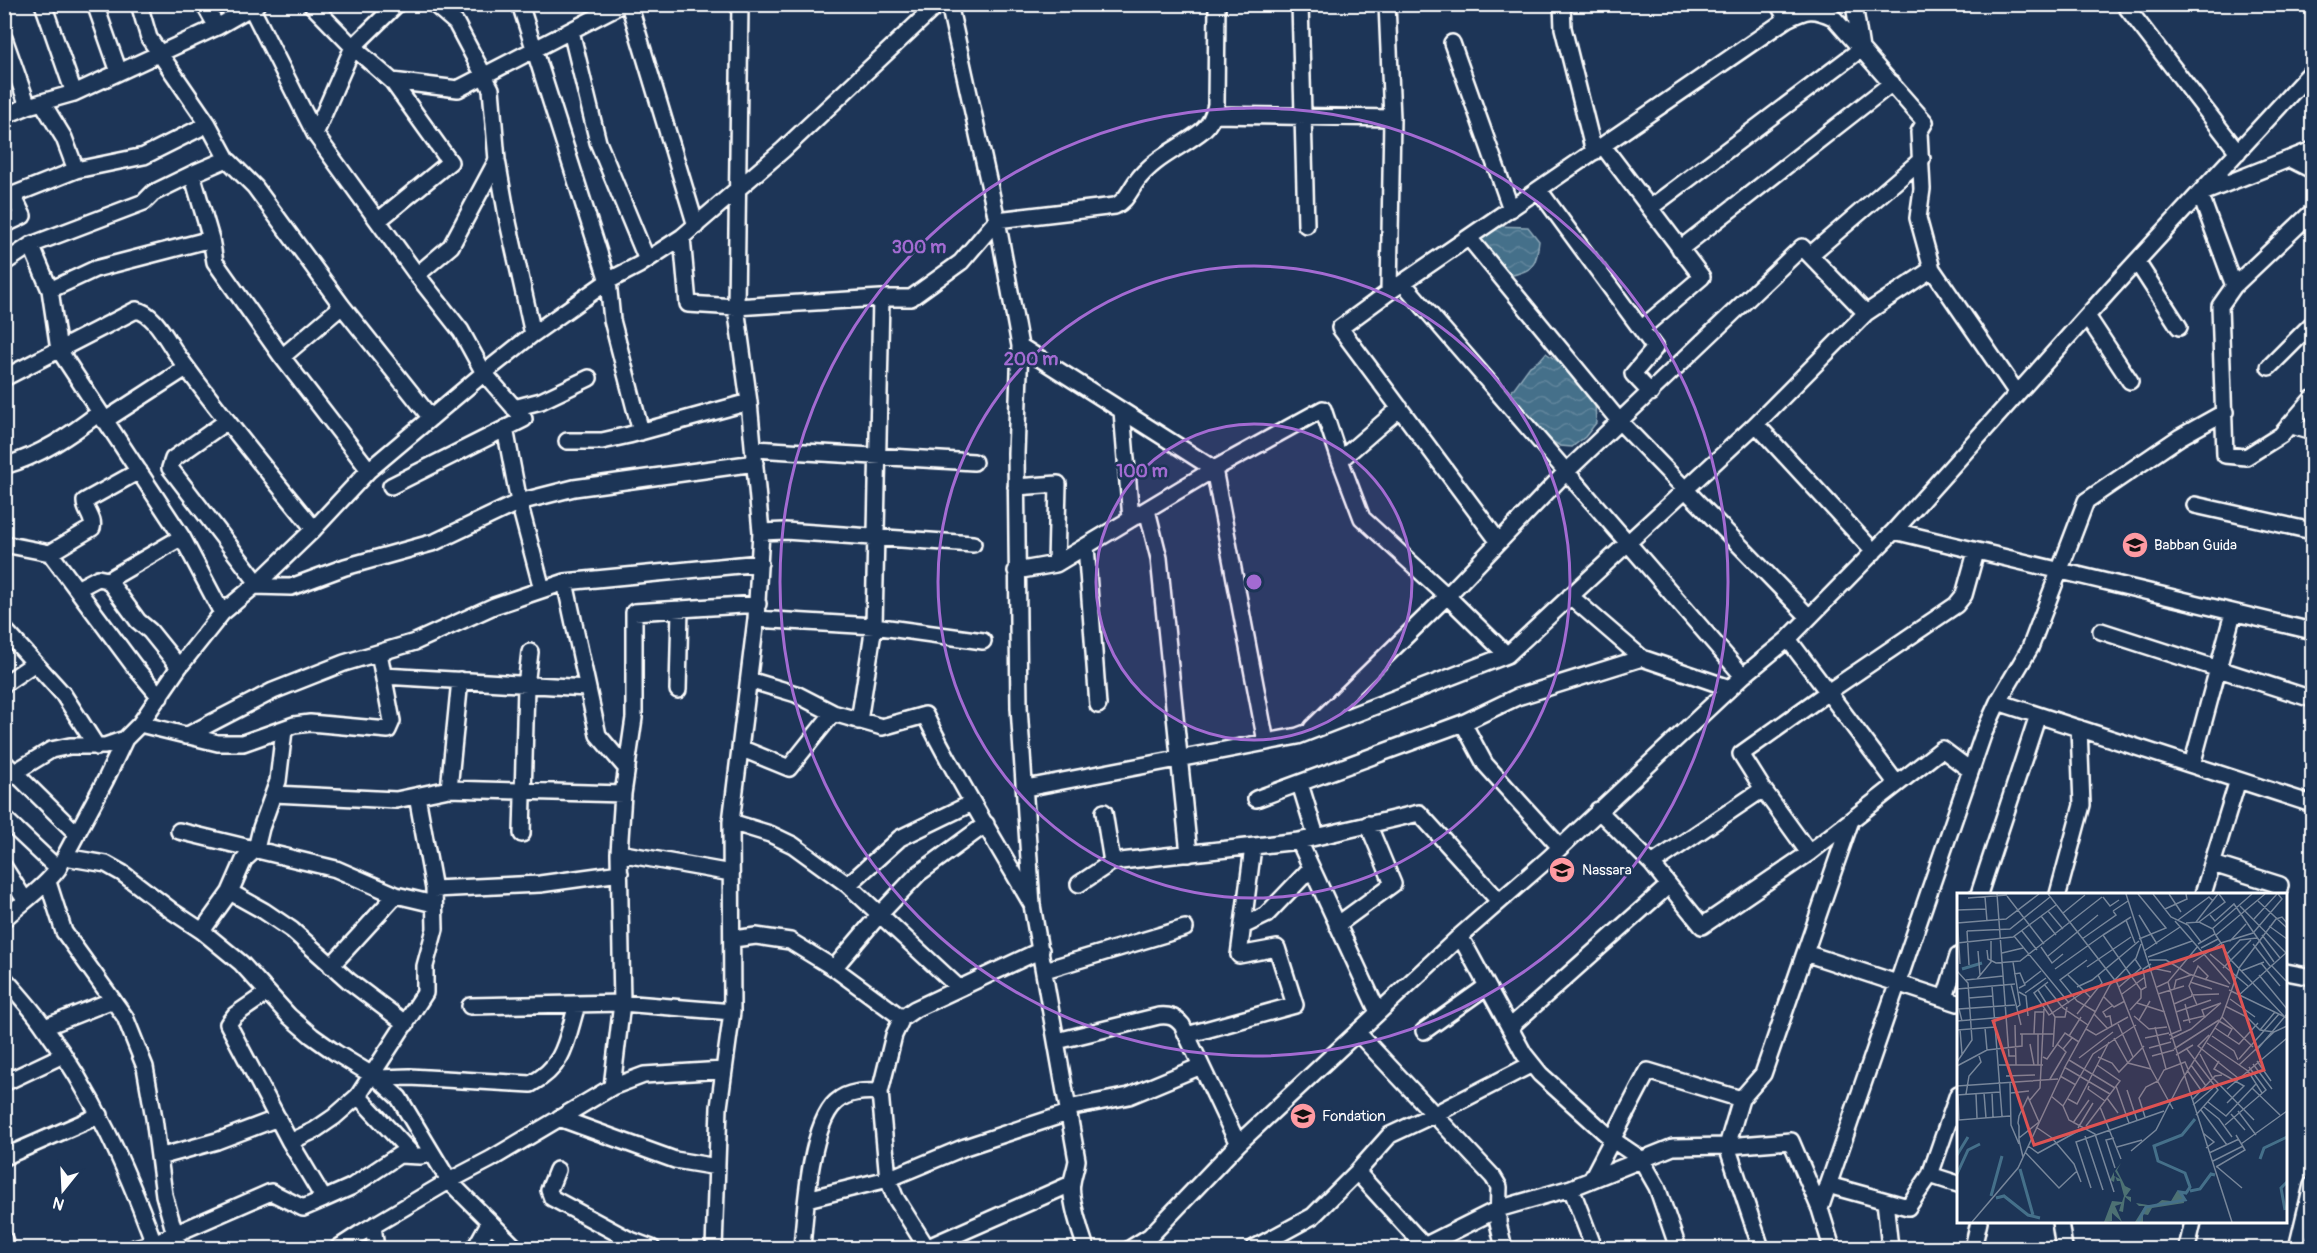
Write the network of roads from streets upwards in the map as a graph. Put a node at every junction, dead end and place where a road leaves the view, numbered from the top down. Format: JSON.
{"nodes":[{"id":1,"x":43,"y":4,"type":"edge"},
{"id":2,"x":94,"y":4,"type":"edge"},
{"id":3,"x":140,"y":4,"type":"edge"},
{"id":4,"x":204,"y":4,"type":"edge"},
{"id":5,"x":311,"y":4,"type":"edge"},
{"id":6,"x":397,"y":4,"type":"edge"},
{"id":7,"x":434,"y":4,"type":"edge"},
{"id":8,"x":520,"y":4,"type":"edge"},
{"id":9,"x":622,"y":4,"type":"edge"},
{"id":10,"x":629,"y":4,"type":"edge"},
{"id":11,"x":740,"y":4,"type":"edge"},
{"id":12,"x":938,"y":4,"type":"edge"},
{"id":13,"x":949,"y":4,"type":"edge"},
{"id":14,"x":1217,"y":4,"type":"edge"},
{"id":15,"x":1300,"y":4,"type":"edge"},
{"id":16,"x":1387,"y":4,"type":"edge"},
{"id":17,"x":1562,"y":4,"type":"edge"},
{"id":18,"x":1778,"y":4,"type":"edge"},
{"id":19,"x":1854,"y":4,"type":"edge"},
{"id":20,"x":2124,"y":4,"type":"edge"},
{"id":21,"x":254,"y":6,"type":"edge"},
{"id":22,"x":1787,"y":19,"type":"junction"},
{"id":23,"x":218,"y":27,"type":"junction"},
{"id":24,"x":571,"y":31,"type":"junction"},
{"id":25,"x":4,"y":38,"type":"edge"},
{"id":26,"x":1452,"y":43,"type":"dead end"},
{"id":27,"x":353,"y":47,"type":"junction"},
{"id":28,"x":1861,"y":49,"type":"junction"},
{"id":29,"x":535,"y":50,"type":"junction"},
{"id":30,"x":160,"y":53,"type":"junction"},
{"id":31,"x":2313,"y":71,"type":"edge"},
{"id":32,"x":119,"y":72,"type":"junction"},
{"id":33,"x":485,"y":76,"type":"junction"},
{"id":34,"x":392,"y":81,"type":"junction"},
{"id":35,"x":1892,"y":83,"type":"junction"},
{"id":36,"x":74,"y":93,"type":"junction"},
{"id":37,"x":35,"y":104,"type":"junction"},
{"id":38,"x":1214,"y":115,"type":"junction"},
{"id":39,"x":4,"y":116,"type":"edge"},
{"id":40,"x":1303,"y":117,"type":"junction"},
{"id":41,"x":1392,"y":118,"type":"junction"},
{"id":42,"x":208,"y":124,"type":"junction"},
{"id":43,"x":315,"y":134,"type":"junction"},
{"id":44,"x":1599,"y":149,"type":"junction"},
{"id":45,"x":2313,"y":150,"type":"edge"},
{"id":46,"x":2238,"y":153,"type":"junction"},
{"id":47,"x":227,"y":159,"type":"junction"},
{"id":48,"x":1922,"y":159,"type":"junction"},
{"id":49,"x":2290,"y":159,"type":"junction"},
{"id":50,"x":497,"y":160,"type":"junction"},
{"id":51,"x":76,"y":170,"type":"junction"},
{"id":52,"x":2313,"y":170,"type":"edge"},
{"id":53,"x":192,"y":174,"type":"junction"},
{"id":54,"x":738,"y":189,"type":"junction"},
{"id":55,"x":1539,"y":190,"type":"junction"},
{"id":56,"x":2200,"y":194,"type":"junction"},
{"id":57,"x":9,"y":195,"type":"edge"},
{"id":58,"x":1650,"y":208,"type":"junction"},
{"id":59,"x":1511,"y":209,"type":"junction"},
{"id":60,"x":2313,"y":212,"type":"edge"},
{"id":61,"x":379,"y":220,"type":"junction"},
{"id":62,"x":997,"y":220,"type":"junction"},
{"id":63,"x":4,"y":225,"type":"edge"},
{"id":64,"x":1306,"y":225,"type":"dead end"},
{"id":65,"x":696,"y":226,"type":"junction"},
{"id":66,"x":682,"y":237,"type":"junction"},
{"id":67,"x":1469,"y":238,"type":"junction"},
{"id":68,"x":211,"y":239,"type":"junction"},
{"id":69,"x":32,"y":245,"type":"junction"},
{"id":70,"x":1680,"y":249,"type":"junction"},
{"id":71,"x":1810,"y":255,"type":"junction"},
{"id":72,"x":647,"y":260,"type":"junction"},
{"id":73,"x":2137,"y":262,"type":"junction"},
{"id":74,"x":4,"y":264,"type":"edge"},
{"id":75,"x":1932,"y":269,"type":"junction"},
{"id":76,"x":417,"y":275,"type":"junction"},
{"id":77,"x":608,"y":280,"type":"junction"},
{"id":78,"x":1403,"y":283,"type":"junction"},
{"id":79,"x":2234,"y":286,"type":"junction"},
{"id":80,"x":50,"y":290,"type":"junction"},
{"id":81,"x":1389,"y":292,"type":"junction"},
{"id":82,"x":881,"y":298,"type":"junction"},
{"id":83,"x":342,"y":306,"type":"junction"},
{"id":84,"x":736,"y":307,"type":"junction"},
{"id":85,"x":1866,"y":313,"type":"junction"},
{"id":86,"x":2087,"y":316,"type":"junction"},
{"id":87,"x":2313,"y":324,"type":"edge"},
{"id":88,"x":2179,"y":327,"type":"dead end"},
{"id":89,"x":1641,"y":329,"type":"junction"},
{"id":90,"x":533,"y":334,"type":"junction"},
{"id":91,"x":1020,"y":346,"type":"junction"},
{"id":92,"x":58,"y":350,"type":"junction"},
{"id":93,"x":282,"y":357,"type":"junction"},
{"id":94,"x":2269,"y":367,"type":"dead end"},
{"id":95,"x":186,"y":368,"type":"junction"},
{"id":96,"x":484,"y":373,"type":"junction"},
{"id":97,"x":4,"y":378,"type":"edge"},
{"id":98,"x":589,"y":378,"type":"dead end"},
{"id":99,"x":2130,"y":381,"type":"dead end"},
{"id":100,"x":1651,"y":393,"type":"junction"},
{"id":101,"x":2017,"y":393,"type":"junction"},
{"id":102,"x":2313,"y":399,"type":"edge"},
{"id":103,"x":749,"y":402,"type":"junction"},
{"id":104,"x":514,"y":408,"type":"junction"},
{"id":105,"x":1400,"y":408,"type":"junction"},
{"id":106,"x":1122,"y":411,"type":"junction"},
{"id":107,"x":2224,"y":412,"type":"junction"},
{"id":108,"x":102,"y":417,"type":"junction"},
{"id":109,"x":431,"y":418,"type":"junction"},
{"id":110,"x":227,"y":421,"type":"junction"},
{"id":111,"x":1620,"y":422,"type":"junction"},
{"id":112,"x":1756,"y":424,"type":"junction"},
{"id":113,"x":2289,"y":425,"type":"junction"},
{"id":114,"x":506,"y":428,"type":"junction"},
{"id":115,"x":641,"y":432,"type":"junction"},
{"id":116,"x":2313,"y":432,"type":"edge"},
{"id":117,"x":567,"y":441,"type":"dead end"},
{"id":118,"x":754,"y":456,"type":"junction"},
{"id":119,"x":878,"y":457,"type":"junction"},
{"id":120,"x":1340,"y":460,"type":"junction"},
{"id":121,"x":974,"y":462,"type":"dead end"},
{"id":122,"x":4,"y":466,"type":"edge"},
{"id":123,"x":1214,"y":469,"type":"junction"},
{"id":124,"x":369,"y":470,"type":"junction"},
{"id":125,"x":140,"y":471,"type":"junction"},
{"id":126,"x":1566,"y":472,"type":"junction"},
{"id":127,"x":392,"y":486,"type":"dead end"},
{"id":128,"x":1016,"y":487,"type":"junction"},
{"id":129,"x":1686,"y":488,"type":"junction"},
{"id":130,"x":519,"y":502,"type":"junction"},
{"id":131,"x":2195,"y":505,"type":"dead end"},
{"id":132,"x":1147,"y":510,"type":"junction"},
{"id":133,"x":1131,"y":519,"type":"junction"},
{"id":134,"x":314,"y":529,"type":"junction"},
{"id":135,"x":1894,"y":531,"type":"junction"},
{"id":136,"x":2313,"y":531,"type":"edge"},
{"id":137,"x":761,"y":532,"type":"junction"},
{"id":138,"x":182,"y":537,"type":"junction"},
{"id":139,"x":876,"y":538,"type":"junction"},
{"id":140,"x":1499,"y":542,"type":"junction"},
{"id":141,"x":1628,"y":543,"type":"junction"},
{"id":142,"x":4,"y":544,"type":"edge"},
{"id":143,"x":973,"y":544,"type":"dead end"},
{"id":144,"x":1086,"y":546,"type":"junction"},
{"id":145,"x":1874,"y":552,"type":"junction"},
{"id":146,"x":1976,"y":552,"type":"junction"},
{"id":147,"x":50,"y":553,"type":"junction"},
{"id":148,"x":760,"y":563,"type":"junction"},
{"id":149,"x":1056,"y":564,"type":"junction"},
{"id":150,"x":1016,"y":571,"type":"junction"},
{"id":151,"x":2059,"y":572,"type":"junction"},
{"id":152,"x":108,"y":580,"type":"junction"},
{"id":153,"x":565,"y":582,"type":"junction"},
{"id":154,"x":256,"y":584,"type":"junction"},
{"id":155,"x":77,"y":589,"type":"junction"},
{"id":156,"x":542,"y":589,"type":"junction"},
{"id":157,"x":1448,"y":596,"type":"junction"},
{"id":158,"x":1570,"y":596,"type":"junction"},
{"id":159,"x":680,"y":609,"type":"junction"},
{"id":160,"x":757,"y":611,"type":"junction"},
{"id":161,"x":222,"y":613,"type":"junction"},
{"id":162,"x":2233,"y":613,"type":"junction"},
{"id":163,"x":1809,"y":617,"type":"junction"},
{"id":164,"x":874,"y":626,"type":"junction"},
{"id":165,"x":4,"y":629,"type":"edge"},
{"id":166,"x":2101,"y":631,"type":"dead end"},
{"id":167,"x":2313,"y":631,"type":"edge"},
{"id":168,"x":1788,"y":639,"type":"junction"},
{"id":169,"x":983,"y":641,"type":"dead end"},
{"id":170,"x":530,"y":652,"type":"dead end"},
{"id":171,"x":379,"y":653,"type":"junction"},
{"id":172,"x":1507,"y":655,"type":"junction"},
{"id":173,"x":1642,"y":658,"type":"junction"},
{"id":174,"x":35,"y":663,"type":"junction"},
{"id":175,"x":179,"y":667,"type":"junction"},
{"id":176,"x":2220,"y":669,"type":"junction"},
{"id":177,"x":384,"y":676,"type":"junction"},
{"id":178,"x":1743,"y":676,"type":"junction"},
{"id":179,"x":749,"y":680,"type":"junction"},
{"id":180,"x":460,"y":681,"type":"junction"},
{"id":181,"x":4,"y":684,"type":"edge"},
{"id":182,"x":526,"y":686,"type":"junction"},
{"id":183,"x":587,"y":688,"type":"junction"},
{"id":184,"x":1730,"y":688,"type":"junction"},
{"id":185,"x":678,"y":690,"type":"dead end"},
{"id":186,"x":1828,"y":692,"type":"junction"},
{"id":187,"x":160,"y":697,"type":"junction"},
{"id":188,"x":2313,"y":699,"type":"edge"},
{"id":189,"x":1998,"y":702,"type":"junction"},
{"id":190,"x":1098,"y":705,"type":"dead end"},
{"id":191,"x":834,"y":713,"type":"junction"},
{"id":192,"x":2038,"y":715,"type":"junction"},
{"id":193,"x":859,"y":721,"type":"junction"},
{"id":194,"x":1463,"y":723,"type":"junction"},
{"id":195,"x":140,"y":724,"type":"junction"},
{"id":196,"x":2079,"y":728,"type":"junction"},
{"id":197,"x":284,"y":730,"type":"junction"},
{"id":198,"x":1308,"y":732,"type":"junction"},
{"id":199,"x":186,"y":736,"type":"junction"},
{"id":200,"x":125,"y":739,"type":"junction"},
{"id":201,"x":1266,"y":742,"type":"junction"},
{"id":202,"x":97,"y":747,"type":"junction"},
{"id":203,"x":740,"y":748,"type":"junction"},
{"id":204,"x":1179,"y":759,"type":"junction"},
{"id":205,"x":2192,"y":765,"type":"junction"},
{"id":206,"x":10,"y":767,"type":"edge"},
{"id":207,"x":627,"y":769,"type":"junction"},
{"id":208,"x":1971,"y":770,"type":"junction"},
{"id":209,"x":2238,"y":780,"type":"junction"},
{"id":210,"x":1300,"y":784,"type":"junction"},
{"id":211,"x":1897,"y":784,"type":"junction"},
{"id":212,"x":1026,"y":788,"type":"junction"},
{"id":213,"x":448,"y":789,"type":"junction"},
{"id":214,"x":1763,"y":789,"type":"junction"},
{"id":215,"x":522,"y":792,"type":"junction"},
{"id":216,"x":274,"y":794,"type":"junction"},
{"id":217,"x":623,"y":794,"type":"junction"},
{"id":218,"x":417,"y":796,"type":"junction"},
{"id":219,"x":1256,"y":799,"type":"dead end"},
{"id":220,"x":972,"y":803,"type":"junction"},
{"id":221,"x":2313,"y":804,"type":"edge"},
{"id":222,"x":1598,"y":810,"type":"junction"},
{"id":223,"x":1104,"y":812,"type":"dead end"},
{"id":224,"x":4,"y":818,"type":"edge"},
{"id":225,"x":1851,"y":820,"type":"junction"},
{"id":226,"x":731,"y":822,"type":"junction"},
{"id":227,"x":986,"y":824,"type":"junction"},
{"id":228,"x":1368,"y":824,"type":"junction"},
{"id":229,"x":179,"y":831,"type":"dead end"},
{"id":230,"x":77,"y":834,"type":"junction"},
{"id":231,"x":522,"y":834,"type":"dead end"},
{"id":232,"x":1316,"y":836,"type":"junction"},
{"id":233,"x":1299,"y":841,"type":"junction"},
{"id":234,"x":1253,"y":847,"type":"junction"},
{"id":235,"x":1560,"y":847,"type":"junction"},
{"id":236,"x":256,"y":849,"type":"junction"},
{"id":237,"x":619,"y":853,"type":"junction"},
{"id":238,"x":1809,"y":853,"type":"junction"},
{"id":239,"x":1189,"y":854,"type":"junction"},
{"id":240,"x":1112,"y":862,"type":"junction"},
{"id":241,"x":62,"y":863,"type":"junction"},
{"id":242,"x":1652,"y":864,"type":"junction"},
{"id":243,"x":2213,"y":864,"type":"junction"},
{"id":244,"x":4,"y":867,"type":"edge"},
{"id":245,"x":1311,"y":868,"type":"junction"},
{"id":246,"x":620,"y":873,"type":"junction"},
{"id":247,"x":731,"y":873,"type":"junction"},
{"id":248,"x":48,"y":882,"type":"junction"},
{"id":249,"x":1079,"y":884,"type":"dead end"},
{"id":250,"x":848,"y":885,"type":"junction"},
{"id":251,"x":1668,"y":886,"type":"junction"},
{"id":252,"x":230,"y":892,"type":"junction"},
{"id":253,"x":1979,"y":893,"type":"edge"},
{"id":254,"x":2058,"y":893,"type":"edge"},
{"id":255,"x":2203,"y":893,"type":"edge"},
{"id":256,"x":2278,"y":893,"type":"edge"},
{"id":257,"x":396,"y":895,"type":"junction"},
{"id":258,"x":434,"y":897,"type":"junction"},
{"id":259,"x":25,"y":900,"type":"junction"},
{"id":260,"x":1499,"y":901,"type":"junction"},
{"id":261,"x":1032,"y":905,"type":"junction"},
{"id":262,"x":879,"y":915,"type":"junction"},
{"id":263,"x":4,"y":919,"type":"edge"},
{"id":264,"x":1338,"y":925,"type":"junction"},
{"id":265,"x":1244,"y":926,"type":"junction"},
{"id":266,"x":1185,"y":928,"type":"dead end"},
{"id":267,"x":202,"y":931,"type":"junction"},
{"id":268,"x":1460,"y":936,"type":"junction"},
{"id":269,"x":733,"y":939,"type":"junction"},
{"id":270,"x":1041,"y":950,"type":"junction"},
{"id":271,"x":1805,"y":953,"type":"junction"},
{"id":272,"x":331,"y":966,"type":"junction"},
{"id":273,"x":834,"y":968,"type":"junction"},
{"id":274,"x":1957,"y":969,"type":"edge"},
{"id":275,"x":1045,"y":970,"type":"junction"},
{"id":276,"x":2287,"y":972,"type":"edge"},
{"id":277,"x":2313,"y":977,"type":"edge"},
{"id":278,"x":4,"y":978,"type":"edge"},
{"id":279,"x":1897,"y":983,"type":"junction"},
{"id":280,"x":1487,"y":986,"type":"junction"},
{"id":281,"x":959,"y":988,"type":"junction"},
{"id":282,"x":267,"y":993,"type":"junction"},
{"id":283,"x":113,"y":1000,"type":"junction"},
{"id":284,"x":1952,"y":1001,"type":"edge"},
{"id":285,"x":622,"y":1003,"type":"junction"},
{"id":286,"x":577,"y":1005,"type":"junction"},
{"id":287,"x":470,"y":1006,"type":"dead end"},
{"id":288,"x":732,"y":1012,"type":"junction"},
{"id":289,"x":1378,"y":1012,"type":"junction"},
{"id":290,"x":902,"y":1018,"type":"junction"},
{"id":291,"x":406,"y":1024,"type":"junction"},
{"id":292,"x":45,"y":1027,"type":"junction"},
{"id":293,"x":1510,"y":1027,"type":"junction"},
{"id":294,"x":1424,"y":1031,"type":"dead end"},
{"id":295,"x":1357,"y":1032,"type":"junction"},
{"id":296,"x":1187,"y":1035,"type":"junction"},
{"id":297,"x":1057,"y":1041,"type":"junction"},
{"id":298,"x":63,"y":1054,"type":"junction"},
{"id":299,"x":1532,"y":1064,"type":"junction"},
{"id":300,"x":1201,"y":1066,"type":"junction"},
{"id":301,"x":723,"y":1070,"type":"junction"},
{"id":302,"x":374,"y":1077,"type":"junction"},
{"id":303,"x":4,"y":1083,"type":"edge"},
{"id":304,"x":612,"y":1087,"type":"junction"},
{"id":305,"x":880,"y":1092,"type":"junction"},
{"id":306,"x":358,"y":1096,"type":"junction"},
{"id":307,"x":1741,"y":1099,"type":"junction"},
{"id":308,"x":1957,"y":1101,"type":"edge"},
{"id":309,"x":1068,"y":1111,"type":"junction"},
{"id":310,"x":100,"y":1114,"type":"junction"},
{"id":311,"x":1435,"y":1114,"type":"junction"},
{"id":312,"x":278,"y":1118,"type":"junction"},
{"id":313,"x":559,"y":1118,"type":"junction"},
{"id":314,"x":1613,"y":1140,"type":"junction"},
{"id":315,"x":290,"y":1142,"type":"junction"},
{"id":316,"x":1238,"y":1144,"type":"junction"},
{"id":317,"x":1727,"y":1146,"type":"junction"},
{"id":318,"x":431,"y":1154,"type":"junction"},
{"id":319,"x":412,"y":1155,"type":"junction"},
{"id":320,"x":4,"y":1156,"type":"edge"},
{"id":321,"x":159,"y":1157,"type":"junction"},
{"id":322,"x":1641,"y":1159,"type":"junction"},
{"id":323,"x":717,"y":1167,"type":"junction"},
{"id":324,"x":557,"y":1170,"type":"dead end"},
{"id":325,"x":1357,"y":1172,"type":"junction"},
{"id":326,"x":1930,"y":1174,"type":"junction"},
{"id":327,"x":888,"y":1179,"type":"junction"},
{"id":328,"x":1591,"y":1180,"type":"junction"},
{"id":329,"x":449,"y":1181,"type":"junction"},
{"id":330,"x":1957,"y":1183,"type":"edge"},
{"id":331,"x":1071,"y":1184,"type":"junction"},
{"id":332,"x":1828,"y":1185,"type":"junction"},
{"id":333,"x":2312,"y":1187,"type":"edge"},
{"id":334,"x":1571,"y":1188,"type":"junction"},
{"id":335,"x":324,"y":1199,"type":"junction"},
{"id":336,"x":807,"y":1199,"type":"junction"},
{"id":337,"x":1885,"y":1201,"type":"junction"},
{"id":338,"x":1498,"y":1209,"type":"junction"},
{"id":339,"x":1820,"y":1209,"type":"junction"},
{"id":340,"x":489,"y":1223,"type":"junction"},
{"id":341,"x":1979,"y":1223,"type":"edge"},
{"id":342,"x":2059,"y":1223,"type":"edge"},
{"id":343,"x":2193,"y":1223,"type":"edge"},
{"id":344,"x":373,"y":1226,"type":"junction"},
{"id":345,"x":4,"y":1239,"type":"edge"},
{"id":346,"x":177,"y":1241,"type":"edge"},
{"id":347,"x":154,"y":1244,"type":"junction"},
{"id":348,"x":1260,"y":1247,"type":"edge"},
{"id":349,"x":1425,"y":1247,"type":"edge"},
{"id":350,"x":6,"y":1248,"type":"edge"},
{"id":351,"x":135,"y":1248,"type":"edge"},
{"id":352,"x":338,"y":1248,"type":"edge"},
{"id":353,"x":376,"y":1248,"type":"edge"},
{"id":354,"x":475,"y":1248,"type":"edge"},
{"id":355,"x":516,"y":1248,"type":"edge"},
{"id":356,"x":652,"y":1248,"type":"edge"},
{"id":357,"x":714,"y":1248,"type":"edge"},
{"id":358,"x":802,"y":1248,"type":"edge"},
{"id":359,"x":927,"y":1248,"type":"edge"},
{"id":360,"x":1086,"y":1248,"type":"edge"},
{"id":361,"x":1131,"y":1248,"type":"edge"},
{"id":362,"x":1504,"y":1248,"type":"edge"},
{"id":363,"x":1594,"y":1248,"type":"edge"},
{"id":364,"x":1678,"y":1248,"type":"edge"},
{"id":365,"x":1761,"y":1248,"type":"edge"},
{"id":366,"x":1832,"y":1248,"type":"edge"},
{"id":367,"x":1890,"y":1248,"type":"edge"},
{"id":368,"x":1973,"y":1248,"type":"edge"},
{"id":369,"x":2064,"y":1248,"type":"edge"},
{"id":370,"x":2187,"y":1248,"type":"edge"},
{"id":371,"x":2297,"y":1248,"type":"edge"}],
"edges":[{"from":1,"to":36,"type":"street"},
{"from":2,"to":32,"type":"street"},
{"from":3,"to":30,"type":"street"},
{"from":4,"to":23,"type":"street"},
{"from":5,"to":27,"type":"street"},
{"from":6,"to":27,"type":"street"},
{"from":7,"to":33,"type":"street"},
{"from":8,"to":29,"type":"street"},
{"from":9,"to":24,"type":"street"},
{"from":10,"to":65,"type":"street"},
{"from":11,"to":54,"type":"street"},
{"from":12,"to":54,"type":"street"},
{"from":13,"to":62,"type":"street"},
{"from":14,"to":38,"type":"street"},
{"from":15,"to":40,"type":"street"},
{"from":16,"to":41,"type":"street"},
{"from":17,"to":44,"type":"street"},
{"from":18,"to":22,"type":"street"},
{"from":19,"to":28,"type":"street"},
{"from":20,"to":46,"type":"street"},
{"from":21,"to":23,"type":"street"},
{"from":21,"to":43,"type":"street"},
{"from":22,"to":28,"type":"street"},
{"from":22,"to":44,"type":"street"},
{"from":23,"to":30,"type":"street"},
{"from":24,"to":29,"type":"street"},
{"from":24,"to":72,"type":"street"},
{"from":25,"to":37,"type":"street"},
{"from":26,"to":59,"type":"street"},
{"from":27,"to":34,"type":"street"},
{"from":27,"to":43,"type":"street"},
{"from":28,"to":35,"type":"street"},
{"from":28,"to":58,"type":"street"},
{"from":29,"to":33,"type":"street"},
{"from":29,"to":77,"type":"street"},
{"from":30,"to":32,"type":"street"},
{"from":30,"to":42,"type":"street"},
{"from":31,"to":46,"type":"street"},
{"from":32,"to":36,"type":"street"},
{"from":33,"to":34,"type":"street"},
{"from":33,"to":50,"type":"street"},
{"from":34,"to":61,"type":"street"},
{"from":35,"to":48,"type":"street"},
{"from":35,"to":70,"type":"street"},
{"from":36,"to":37,"type":"street"},
{"from":37,"to":39,"type":"street"},
{"from":37,"to":51,"type":"street"},
{"from":38,"to":40,"type":"street"},
{"from":38,"to":62,"type":"street"},
{"from":40,"to":41,"type":"street"},
{"from":40,"to":64,"type":"street"},
{"from":41,"to":81,"type":"street"},
{"from":42,"to":47,"type":"street"},
{"from":42,"to":51,"type":"street"},
{"from":43,"to":61,"type":"street"},
{"from":44,"to":55,"type":"street"},
{"from":44,"to":58,"type":"street"},
{"from":45,"to":49,"type":"street"},
{"from":46,"to":56,"type":"street"},
{"from":47,"to":53,"type":"street"},
{"from":47,"to":83,"type":"street"},
{"from":48,"to":71,"type":"street"},
{"from":48,"to":75,"type":"street"},
{"from":49,"to":52,"type":"street"},
{"from":49,"to":56,"type":"street"},
{"from":50,"to":76,"type":"street"},
{"from":50,"to":90,"type":"street"},
{"from":51,"to":57,"type":"street"},
{"from":53,"to":68,"type":"street"},
{"from":53,"to":69,"type":"street"},
{"from":54,"to":65,"type":"street"},
{"from":54,"to":84,"type":"street"},
{"from":55,"to":59,"type":"street"},
{"from":55,"to":89,"type":"street"},
{"from":56,"to":73,"type":"street"},
{"from":56,"to":79,"type":"street"},
{"from":57,"to":63,"type":"street"},
{"from":58,"to":70,"type":"street"},
{"from":59,"to":67,"type":"street"},
{"from":60,"to":79,"type":"street"},
{"from":61,"to":76,"type":"street"},
{"from":62,"to":82,"type":"street"},
{"from":62,"to":91,"type":"street"},
{"from":65,"to":66,"type":"street"},
{"from":66,"to":72,"type":"street"},
{"from":66,"to":84,"type":"street"},
{"from":67,"to":78,"type":"street"},
{"from":67,"to":111,"type":"street"},
{"from":68,"to":80,"type":"street"},
{"from":68,"to":93,"type":"street"},
{"from":69,"to":74,"type":"street"},
{"from":69,"to":80,"type":"street"},
{"from":70,"to":89,"type":"street"},
{"from":71,"to":85,"type":"street"},
{"from":71,"to":100,"type":"street"},
{"from":72,"to":77,"type":"street"},
{"from":73,"to":86,"type":"street"},
{"from":73,"to":88,"type":"street"},
{"from":75,"to":85,"type":"street"},
{"from":75,"to":101,"type":"street"},
{"from":76,"to":96,"type":"street"},
{"from":77,"to":90,"type":"street"},
{"from":77,"to":115,"type":"street"},
{"from":78,"to":81,"type":"street"},
{"from":78,"to":126,"type":"street"},
{"from":79,"to":107,"type":"street"},
{"from":80,"to":92,"type":"street"},
{"from":81,"to":105,"type":"street"},
{"from":82,"to":84,"type":"street"},
{"from":82,"to":119,"type":"street"},
{"from":83,"to":93,"type":"street"},
{"from":83,"to":109,"type":"street"},
{"from":84,"to":103,"type":"street"},
{"from":85,"to":112,"type":"street"},
{"from":86,"to":99,"type":"street"},
{"from":86,"to":101,"type":"street"},
{"from":87,"to":94,"type":"street"},
{"from":89,"to":100,"type":"street"},
{"from":90,"to":96,"type":"street"},
{"from":91,"to":106,"type":"street"},
{"from":91,"to":128,"type":"street"},
{"from":92,"to":95,"type":"street"},
{"from":92,"to":97,"type":"street"},
{"from":92,"to":108,"type":"street"},
{"from":93,"to":124,"type":"street"},
{"from":95,"to":108,"type":"street"},
{"from":95,"to":110,"type":"street"},
{"from":96,"to":104,"type":"street"},
{"from":96,"to":109,"type":"street"},
{"from":98,"to":104,"type":"street"},
{"from":100,"to":111,"type":"street"},
{"from":101,"to":135,"type":"street"},
{"from":102,"to":113,"type":"street"},
{"from":103,"to":115,"type":"street"},
{"from":103,"to":118,"type":"street"},
{"from":104,"to":114,"type":"street"},
{"from":105,"to":120,"type":"street"},
{"from":105,"to":140,"type":"street"},
{"from":106,"to":123,"type":"street"},
{"from":106,"to":133,"type":"street"},
{"from":107,"to":113,"type":"street"},
{"from":107,"to":151,"type":"street"},
{"from":108,"to":122,"type":"street"},
{"from":108,"to":125,"type":"street"},
{"from":109,"to":124,"type":"street"},
{"from":110,"to":134,"type":"street"},
{"from":110,"to":154,"type":"street"},
{"from":111,"to":126,"type":"street"},
{"from":111,"to":129,"type":"street"},
{"from":112,"to":129,"type":"street"},
{"from":112,"to":145,"type":"street"},
{"from":113,"to":116,"type":"street"},
{"from":114,"to":127,"type":"street"},
{"from":114,"to":130,"type":"street"},
{"from":115,"to":117,"type":"street"},
{"from":118,"to":119,"type":"street"},
{"from":118,"to":130,"type":"street"},
{"from":118,"to":137,"type":"street"},
{"from":119,"to":121,"type":"street"},
{"from":119,"to":139,"type":"street"},
{"from":120,"to":123,"type":"street"},
{"from":120,"to":157,"type":"street"},
{"from":123,"to":132,"type":"street"},
{"from":123,"to":201,"type":"street"},
{"from":124,"to":134,"type":"street"},
{"from":125,"to":138,"type":"street"},
{"from":125,"to":147,"type":"street"},
{"from":126,"to":140,"type":"street"},
{"from":126,"to":141,"type":"street"},
{"from":128,"to":149,"type":"street"},
{"from":128,"to":150,"type":"street"},
{"from":129,"to":141,"type":"street"},
{"from":129,"to":163,"type":"street"},
{"from":130,"to":154,"type":"street"},
{"from":130,"to":156,"type":"street"},
{"from":131,"to":136,"type":"street"},
{"from":132,"to":133,"type":"street"},
{"from":132,"to":204,"type":"street"},
{"from":133,"to":144,"type":"street"},
{"from":134,"to":154,"type":"street"},
{"from":135,"to":145,"type":"street"},
{"from":135,"to":146,"type":"street"},
{"from":137,"to":139,"type":"street"},
{"from":137,"to":148,"type":"street"},
{"from":138,"to":152,"type":"street"},
{"from":138,"to":161,"type":"street"},
{"from":139,"to":143,"type":"street"},
{"from":139,"to":164,"type":"street"},
{"from":140,"to":157,"type":"street"},
{"from":141,"to":158,"type":"street"},
{"from":141,"to":178,"type":"street"},
{"from":142,"to":147,"type":"street"},
{"from":144,"to":149,"type":"street"},
{"from":144,"to":190,"type":"street"},
{"from":145,"to":163,"type":"street"},
{"from":146,"to":151,"type":"street"},
{"from":146,"to":186,"type":"street"},
{"from":147,"to":155,"type":"street"},
{"from":148,"to":153,"type":"street"},
{"from":148,"to":160,"type":"street"},
{"from":149,"to":150,"type":"street"},
{"from":150,"to":212,"type":"street"},
{"from":151,"to":162,"type":"street"},
{"from":151,"to":189,"type":"street"},
{"from":152,"to":155,"type":"street"},
{"from":152,"to":175,"type":"street"},
{"from":153,"to":156,"type":"street"},
{"from":153,"to":183,"type":"street"},
{"from":154,"to":161,"type":"street"},
{"from":155,"to":187,"type":"street"},
{"from":156,"to":171,"type":"street"},
{"from":157,"to":172,"type":"street"},
{"from":157,"to":198,"type":"street"},
{"from":158,"to":172,"type":"street"},
{"from":158,"to":173,"type":"street"},
{"from":159,"to":160,"type":"street"},
{"from":159,"to":185,"type":"street"},
{"from":159,"to":207,"type":"street"},
{"from":160,"to":164,"type":"street"},
{"from":160,"to":179,"type":"street"},
{"from":161,"to":175,"type":"street"},
{"from":162,"to":167,"type":"street"},
{"from":162,"to":176,"type":"street"},
{"from":163,"to":168,"type":"street"},
{"from":164,"to":169,"type":"street"},
{"from":164,"to":193,"type":"street"},
{"from":165,"to":174,"type":"street"},
{"from":166,"to":176,"type":"street"},
{"from":168,"to":178,"type":"street"},
{"from":168,"to":186,"type":"street"},
{"from":170,"to":182,"type":"street"},
{"from":171,"to":177,"type":"street"},
{"from":171,"to":199,"type":"street"},
{"from":172,"to":198,"type":"street"},
{"from":173,"to":184,"type":"street"},
{"from":173,"to":194,"type":"street"},
{"from":174,"to":181,"type":"street"},
{"from":174,"to":202,"type":"street"},
{"from":175,"to":187,"type":"street"},
{"from":176,"to":188,"type":"street"},
{"from":176,"to":205,"type":"street"},
{"from":177,"to":180,"type":"street"},
{"from":177,"to":197,"type":"street"},
{"from":178,"to":184,"type":"street"},
{"from":179,"to":191,"type":"street"},
{"from":179,"to":203,"type":"street"},
{"from":180,"to":182,"type":"street"},
{"from":180,"to":213,"type":"street"},
{"from":182,"to":183,"type":"street"},
{"from":182,"to":215,"type":"street"},
{"from":183,"to":207,"type":"street"},
{"from":184,"to":222,"type":"street"},
{"from":186,"to":211,"type":"street"},
{"from":186,"to":214,"type":"street"},
{"from":187,"to":195,"type":"street"},
{"from":189,"to":192,"type":"street"},
{"from":189,"to":208,"type":"street"},
{"from":191,"to":193,"type":"street"},
{"from":191,"to":203,"type":"street"},
{"from":192,"to":196,"type":"street"},
{"from":192,"to":253,"type":"street"},
{"from":193,"to":220,"type":"street"},
{"from":194,"to":210,"type":"street"},
{"from":194,"to":235,"type":"street"},
{"from":195,"to":199,"type":"street"},
{"from":195,"to":200,"type":"street"},
{"from":196,"to":205,"type":"street"},
{"from":196,"to":254,"type":"street"},
{"from":197,"to":199,"type":"street"},
{"from":197,"to":216,"type":"street"},
{"from":198,"to":201,"type":"street"},
{"from":200,"to":202,"type":"street"},
{"from":200,"to":230,"type":"street"},
{"from":201,"to":204,"type":"street"},
{"from":202,"to":206,"type":"street"},
{"from":203,"to":226,"type":"street"},
{"from":204,"to":212,"type":"street"},
{"from":204,"to":239,"type":"street"},
{"from":205,"to":209,"type":"street"},
{"from":206,"to":230,"type":"street"},
{"from":207,"to":217,"type":"street"},
{"from":208,"to":211,"type":"street"},
{"from":208,"to":279,"type":"street"},
{"from":209,"to":221,"type":"street"},
{"from":209,"to":243,"type":"street"},
{"from":210,"to":219,"type":"street"},
{"from":210,"to":232,"type":"street"},
{"from":211,"to":225,"type":"street"},
{"from":212,"to":261,"type":"street"},
{"from":213,"to":215,"type":"street"},
{"from":213,"to":218,"type":"street"},
{"from":214,"to":238,"type":"street"},
{"from":214,"to":242,"type":"street"},
{"from":215,"to":217,"type":"street"},
{"from":215,"to":231,"type":"street"},
{"from":216,"to":218,"type":"street"},
{"from":216,"to":236,"type":"street"},
{"from":217,"to":237,"type":"street"},
{"from":218,"to":258,"type":"street"},
{"from":220,"to":227,"type":"street"},
{"from":220,"to":250,"type":"street"},
{"from":222,"to":235,"type":"street"},
{"from":222,"to":242,"type":"street"},
{"from":223,"to":240,"type":"street"},
{"from":224,"to":241,"type":"street"},
{"from":225,"to":238,"type":"street"},
{"from":225,"to":271,"type":"street"},
{"from":226,"to":247,"type":"street"},
{"from":226,"to":250,"type":"street"},
{"from":227,"to":261,"type":"street"},
{"from":227,"to":262,"type":"street"},
{"from":228,"to":232,"type":"street"},
{"from":228,"to":260,"type":"street"},
{"from":228,"to":264,"type":"street"},
{"from":229,"to":236,"type":"street"},
{"from":230,"to":241,"type":"street"},
{"from":232,"to":233,"type":"street"},
{"from":233,"to":234,"type":"street"},
{"from":233,"to":245,"type":"street"},
{"from":234,"to":239,"type":"street"},
{"from":234,"to":265,"type":"street"},
{"from":235,"to":260,"type":"street"},
{"from":236,"to":252,"type":"street"},
{"from":236,"to":257,"type":"street"},
{"from":237,"to":246,"type":"street"},
{"from":237,"to":247,"type":"street"},
{"from":238,"to":251,"type":"street"},
{"from":239,"to":240,"type":"street"},
{"from":240,"to":249,"type":"street"},
{"from":241,"to":248,"type":"street"},
{"from":241,"to":267,"type":"street"},
{"from":242,"to":251,"type":"street"},
{"from":243,"to":255,"type":"street"},
{"from":243,"to":256,"type":"street"},
{"from":244,"to":259,"type":"street"},
{"from":245,"to":264,"type":"street"},
{"from":245,"to":265,"type":"street"},
{"from":246,"to":258,"type":"street"},
{"from":246,"to":285,"type":"street"},
{"from":247,"to":269,"type":"street"},
{"from":248,"to":259,"type":"street"},
{"from":248,"to":283,"type":"street"},
{"from":250,"to":262,"type":"street"},
{"from":251,"to":293,"type":"street"},
{"from":252,"to":267,"type":"street"},
{"from":252,"to":272,"type":"street"},
{"from":257,"to":258,"type":"street"},
{"from":257,"to":272,"type":"street"},
{"from":258,"to":291,"type":"street"},
{"from":259,"to":263,"type":"street"},
{"from":260,"to":268,"type":"street"},
{"from":261,"to":270,"type":"street"},
{"from":262,"to":273,"type":"street"},
{"from":262,"to":281,"type":"street"},
{"from":264,"to":289,"type":"street"},
{"from":265,"to":296,"type":"street"},
{"from":266,"to":275,"type":"street"},
{"from":267,"to":282,"type":"street"},
{"from":268,"to":280,"type":"street"},
{"from":268,"to":289,"type":"street"},
{"from":269,"to":273,"type":"street"},
{"from":269,"to":288,"type":"street"},
{"from":270,"to":275,"type":"street"},
{"from":270,"to":281,"type":"street"},
{"from":271,"to":279,"type":"street"},
{"from":271,"to":307,"type":"street"},
{"from":272,"to":291,"type":"street"},
{"from":273,"to":290,"type":"street"},
{"from":274,"to":284,"type":"street"},
{"from":275,"to":297,"type":"street"},
{"from":276,"to":277,"type":"street"},
{"from":278,"to":292,"type":"street"},
{"from":279,"to":284,"type":"street"},
{"from":279,"to":332,"type":"street"},
{"from":280,"to":293,"type":"street"},
{"from":280,"to":294,"type":"street"},
{"from":281,"to":290,"type":"street"},
{"from":282,"to":302,"type":"street"},
{"from":282,"to":312,"type":"street"},
{"from":283,"to":292,"type":"street"},
{"from":283,"to":321,"type":"street"},
{"from":285,"to":286,"type":"street"},
{"from":285,"to":288,"type":"street"},
{"from":285,"to":304,"type":"street"},
{"from":286,"to":287,"type":"street"},
{"from":286,"to":302,"type":"street"},
{"from":288,"to":301,"type":"street"},
{"from":289,"to":295,"type":"street"},
{"from":290,"to":305,"type":"street"},
{"from":291,"to":302,"type":"street"},
{"from":292,"to":298,"type":"street"},
{"from":293,"to":299,"type":"street"},
{"from":295,"to":311,"type":"street"},
{"from":295,"to":316,"type":"street"},
{"from":296,"to":297,"type":"street"},
{"from":296,"to":300,"type":"street"},
{"from":297,"to":309,"type":"street"},
{"from":298,"to":303,"type":"street"},
{"from":298,"to":310,"type":"street"},
{"from":299,"to":311,"type":"street"},
{"from":299,"to":314,"type":"street"},
{"from":300,"to":309,"type":"street"},
{"from":300,"to":316,"type":"street"},
{"from":301,"to":304,"type":"street"},
{"from":301,"to":323,"type":"street"},
{"from":302,"to":306,"type":"street"},
{"from":302,"to":318,"type":"street"},
{"from":304,"to":313,"type":"street"},
{"from":305,"to":327,"type":"street"},
{"from":305,"to":336,"type":"street"},
{"from":306,"to":315,"type":"street"},
{"from":306,"to":319,"type":"street"},
{"from":307,"to":314,"type":"street"},
{"from":307,"to":317,"type":"street"},
{"from":308,"to":326,"type":"street"},
{"from":309,"to":327,"type":"street"},
{"from":309,"to":331,"type":"street"},
{"from":310,"to":320,"type":"street"},
{"from":310,"to":347,"type":"street"},
{"from":311,"to":325,"type":"street"},
{"from":311,"to":338,"type":"street"},
{"from":312,"to":315,"type":"street"},
{"from":312,"to":321,"type":"street"},
{"from":313,"to":323,"type":"street"},
{"from":313,"to":329,"type":"street"},
{"from":314,"to":322,"type":"street"},
{"from":314,"to":328,"type":"street"},
{"from":315,"to":335,"type":"street"},
{"from":316,"to":361,"type":"street"},
{"from":317,"to":322,"type":"street"},
{"from":317,"to":339,"type":"street"},
{"from":317,"to":365,"type":"street"},
{"from":318,"to":319,"type":"street"},
{"from":318,"to":329,"type":"street"},
{"from":319,"to":335,"type":"street"},
{"from":321,"to":346,"type":"street"},
{"from":322,"to":328,"type":"street"},
{"from":322,"to":364,"type":"street"},
{"from":323,"to":357,"type":"street"},
{"from":324,"to":356,"type":"street"},
{"from":325,"to":348,"type":"street"},
{"from":325,"to":349,"type":"street"},
{"from":326,"to":330,"type":"street"},
{"from":326,"to":337,"type":"street"},
{"from":327,"to":336,"type":"street"},
{"from":327,"to":359,"type":"street"},
{"from":328,"to":334,"type":"street"},
{"from":329,"to":340,"type":"street"},
{"from":329,"to":344,"type":"street"},
{"from":331,"to":359,"type":"street"},
{"from":331,"to":360,"type":"street"},
{"from":332,"to":337,"type":"street"},
{"from":332,"to":339,"type":"street"},
{"from":333,"to":371,"type":"street"},
{"from":334,"to":338,"type":"street"},
{"from":334,"to":363,"type":"street"},
{"from":335,"to":346,"type":"street"},
{"from":336,"to":358,"type":"street"},
{"from":337,"to":367,"type":"street"},
{"from":338,"to":349,"type":"street"},
{"from":338,"to":362,"type":"street"},
{"from":339,"to":366,"type":"street"},
{"from":340,"to":354,"type":"street"},
{"from":340,"to":355,"type":"street"},
{"from":341,"to":368,"type":"street"},
{"from":342,"to":369,"type":"street"},
{"from":343,"to":370,"type":"street"},
{"from":344,"to":352,"type":"street"},
{"from":344,"to":353,"type":"street"},
{"from":345,"to":350,"type":"street"},
{"from":346,"to":347,"type":"street"},
{"from":347,"to":351,"type":"street"}]}
